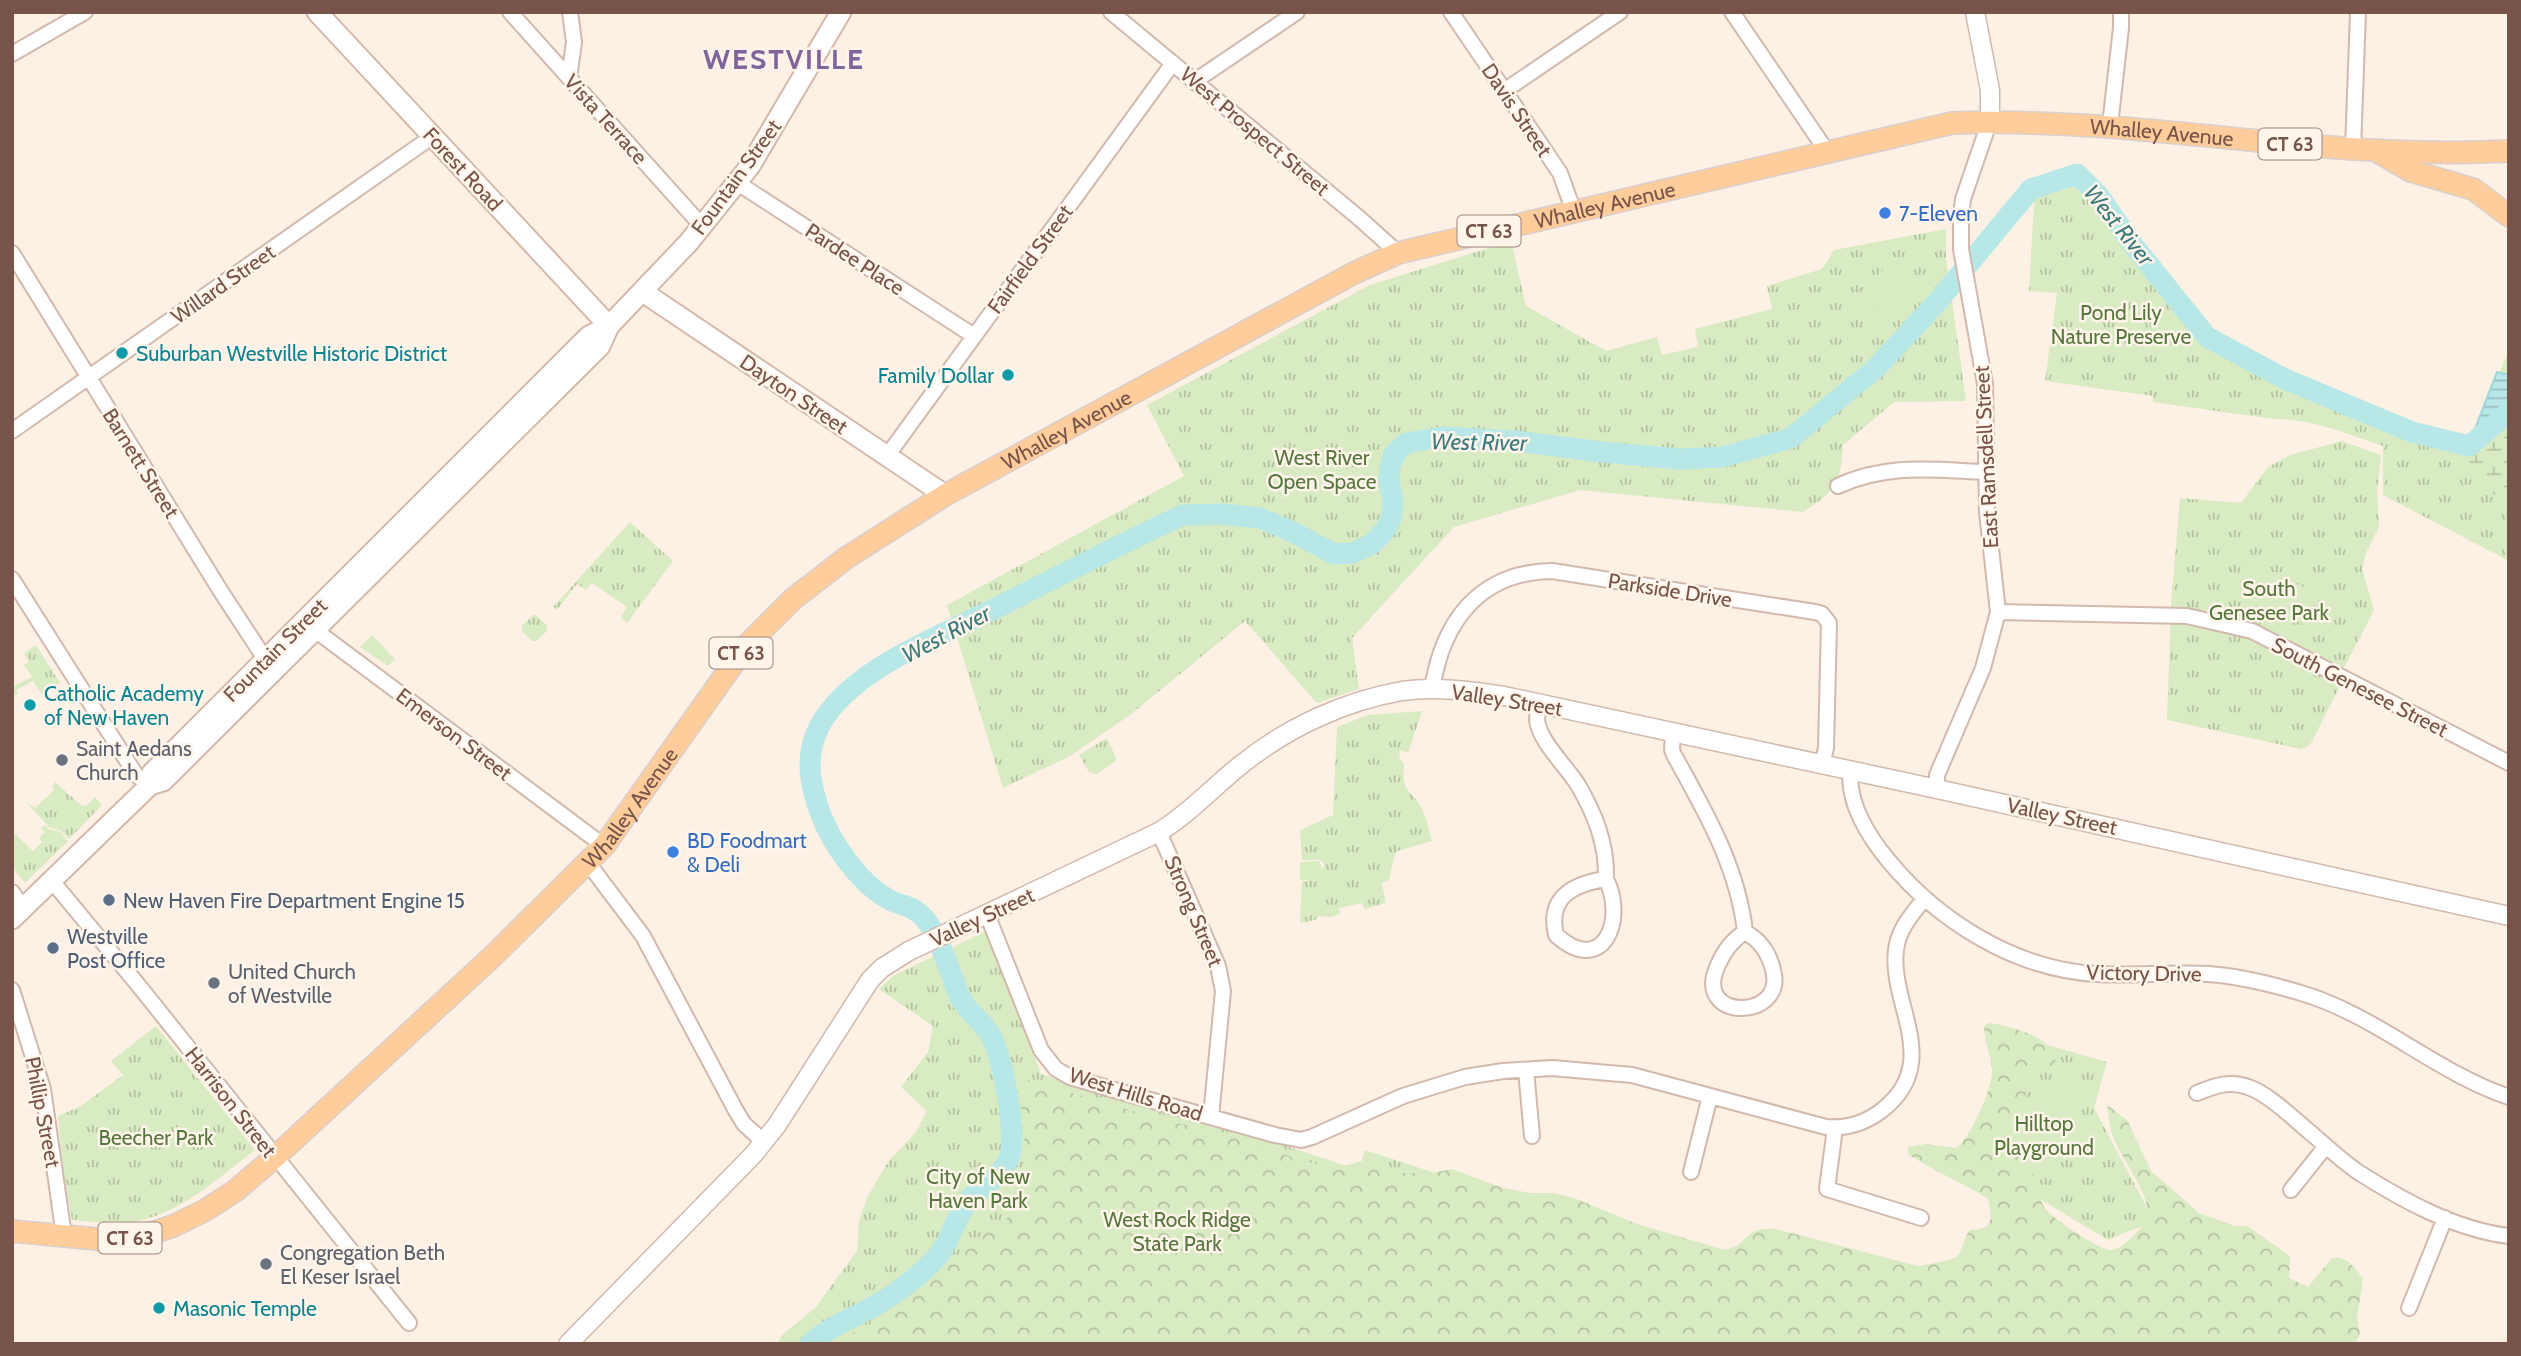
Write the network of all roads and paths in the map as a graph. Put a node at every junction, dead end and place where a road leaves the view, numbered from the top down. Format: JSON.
{"nodes":[{"id":1,"x":85,"y":12,"type":"edge"},
{"id":2,"x":317,"y":12,"type":"edge"},
{"id":3,"x":510,"y":12,"type":"edge"},
{"id":4,"x":570,"y":12,"type":"edge"},
{"id":5,"x":841,"y":12,"type":"edge"},
{"id":6,"x":1111,"y":12,"type":"edge"},
{"id":7,"x":1297,"y":12,"type":"edge"},
{"id":8,"x":1451,"y":12,"type":"edge"},
{"id":9,"x":1620,"y":12,"type":"edge"},
{"id":10,"x":1732,"y":12,"type":"edge"},
{"id":11,"x":1975,"y":12,"type":"edge"},
{"id":12,"x":2121,"y":12,"type":"edge"},
{"id":13,"x":2358,"y":12,"type":"edge"},
{"id":14,"x":12,"y":54,"type":"edge"},
{"id":15,"x":1173,"y":63,"type":"junction"},
{"id":16,"x":569,"y":78,"type":"junction"},
{"id":17,"x":1195,"y":81,"type":"junction"},
{"id":18,"x":1504,"y":91,"type":"junction"},
{"id":19,"x":1990,"y":120,"type":"junction"},
{"id":20,"x":2109,"y":125,"type":"junction"},
{"id":21,"x":433,"y":136,"type":"junction"},
{"id":22,"x":2353,"y":150,"type":"junction"},
{"id":23,"x":2379,"y":152,"type":"junction"},
{"id":24,"x":2509,"y":152,"type":"edge"},
{"id":25,"x":1828,"y":153,"type":"junction"},
{"id":26,"x":2470,"y":153,"type":"junction"},
{"id":27,"x":736,"y":182,"type":"junction"},
{"id":28,"x":2473,"y":189,"type":"junction"},
{"id":29,"x":1573,"y":212,"type":"junction"},
{"id":30,"x":2509,"y":216,"type":"edge"},
{"id":31,"x":702,"y":226,"type":"junction"},
{"id":32,"x":12,"y":253,"type":"edge"},
{"id":33,"x":1398,"y":253,"type":"junction"},
{"id":34,"x":643,"y":292,"type":"junction"},
{"id":35,"x":609,"y":326,"type":"junction"},
{"id":36,"x":974,"y":336,"type":"junction"},
{"id":37,"x":88,"y":377,"type":"junction"},
{"id":38,"x":12,"y":431,"type":"edge"},
{"id":39,"x":887,"y":456,"type":"junction"},
{"id":40,"x":1986,"y":472,"type":"junction"},
{"id":41,"x":1838,"y":485,"type":"dead end"},
{"id":42,"x":945,"y":495,"type":"junction"},
{"id":43,"x":12,"y":579,"type":"edge"},
{"id":44,"x":1998,"y":612,"type":"junction"},
{"id":45,"x":309,"y":626,"type":"junction"},
{"id":46,"x":269,"y":665,"type":"junction"},
{"id":47,"x":1432,"y":690,"type":"junction"},
{"id":48,"x":1539,"y":704,"type":"junction"},
{"id":49,"x":1673,"y":733,"type":"junction"},
{"id":50,"x":2509,"y":763,"type":"edge"},
{"id":51,"x":1822,"y":764,"type":"junction"},
{"id":52,"x":1851,"y":770,"type":"junction"},
{"id":53,"x":150,"y":785,"type":"junction"},
{"id":54,"x":1937,"y":789,"type":"junction"},
{"id":55,"x":1159,"y":832,"type":"junction"},
{"id":56,"x":604,"y":846,"type":"junction"},
{"id":57,"x":588,"y":863,"type":"junction"},
{"id":58,"x":1606,"y":879,"type":"junction"},
{"id":59,"x":52,"y":881,"type":"junction"},
{"id":60,"x":1924,"y":899,"type":"junction"},
{"id":61,"x":16,"y":906,"type":"edge"},
{"id":62,"x":987,"y":914,"type":"junction"},
{"id":63,"x":2509,"y":916,"type":"edge"},
{"id":64,"x":1745,"y":932,"type":"junction"},
{"id":65,"x":12,"y":990,"type":"edge"},
{"id":66,"x":1526,"y":1070,"type":"junction"},
{"id":67,"x":2197,"y":1093,"type":"dead end"},
{"id":68,"x":1710,"y":1096,"type":"junction"},
{"id":69,"x":2509,"y":1097,"type":"edge"},
{"id":70,"x":1211,"y":1117,"type":"junction"},
{"id":71,"x":1835,"y":1128,"type":"junction"},
{"id":72,"x":1532,"y":1136,"type":"dead end"},
{"id":73,"x":764,"y":1142,"type":"junction"},
{"id":74,"x":2326,"y":1146,"type":"junction"},
{"id":75,"x":275,"y":1157,"type":"junction"},
{"id":76,"x":1691,"y":1172,"type":"dead end"},
{"id":77,"x":2291,"y":1190,"type":"dead end"},
{"id":78,"x":1921,"y":1218,"type":"dead end"},
{"id":79,"x":2445,"y":1218,"type":"junction"},
{"id":80,"x":12,"y":1231,"type":"edge"},
{"id":81,"x":64,"y":1236,"type":"junction"},
{"id":82,"x":2509,"y":1236,"type":"edge"},
{"id":83,"x":2409,"y":1308,"type":"dead end"},
{"id":84,"x":409,"y":1323,"type":"dead end"},
{"id":85,"x":568,"y":1344,"type":"edge"}],
"edges":[{"from":1,"to":14,"type":"street"},
{"from":2,"to":21,"type":"main road","name":"Forest Road"},
{"from":3,"to":16,"type":"street","name":"Vista Terrace"},
{"from":4,"to":16,"type":"street"},
{"from":5,"to":27,"type":"main road","name":"Fountain Street"},
{"from":6,"to":15,"type":"street","name":"West Prospect Street"},
{"from":7,"to":17,"type":"street"},
{"from":8,"to":18,"type":"street","name":"Davis Street"},
{"from":9,"to":18,"type":"street"},
{"from":10,"to":25,"type":"street"},
{"from":11,"to":19,"type":"street"},
{"from":12,"to":20,"type":"street"},
{"from":13,"to":22,"type":"street"},
{"from":15,"to":17,"type":"street","name":"West Prospect Street"},
{"from":15,"to":36,"type":"street","name":"Fairfield Street"},
{"from":16,"to":31,"type":"street","name":"Vista Terrace"},
{"from":17,"to":33,"type":"street","name":"West Prospect Street"},
{"from":18,"to":29,"type":"street","name":"Davis Street"},
{"from":19,"to":20,"type":"main road","name":"Whalley Avenue","number":"CT 63"},
{"from":19,"to":25,"type":"main road","name":"Whalley Avenue","number":"CT 63"},
{"from":19,"to":40,"type":"street","name":"East Ramsdell Street"},
{"from":20,"to":22,"type":"main road","name":"Whalley Avenue","number":"CT 63"},
{"from":21,"to":35,"type":"main road","name":"Forest Road"},
{"from":21,"to":37,"type":"street","name":"Willard Street"},
{"from":22,"to":23,"type":"main road","name":"Whalley Avenue","number":"CT 63"},
{"from":23,"to":26,"type":"main road","name":"Whalley Avenue","number":"CT 63"},
{"from":23,"to":28,"type":"main road","name":"Whalley Avenue","number":"CT 63"},
{"from":24,"to":26,"type":"main road","number":"CT 63"},
{"from":25,"to":29,"type":"main road","name":"Whalley Avenue","number":"CT 63"},
{"from":26,"to":28,"type":"main road"},
{"from":27,"to":31,"type":"main road","name":"Fountain Street"},
{"from":27,"to":36,"type":"street","name":"Pardee Place"},
{"from":28,"to":30,"type":"main road","name":"Whalley Avenue"},
{"from":29,"to":33,"type":"main road","name":"Whalley Avenue","number":"CT 63"},
{"from":31,"to":34,"type":"main road","name":"Fountain Street"},
{"from":32,"to":37,"type":"street","name":"Barnett Street"},
{"from":33,"to":42,"type":"main road","name":"Whalley Avenue","number":"CT 63"},
{"from":34,"to":35,"type":"main road","name":"Fountain Street"},
{"from":34,"to":39,"type":"main road","name":"Dayton Street"},
{"from":35,"to":45,"type":"main road","name":"Fountain Street"},
{"from":36,"to":39,"type":"street","name":"Fairfield Street"},
{"from":37,"to":38,"type":"street","name":"Willard Street"},
{"from":37,"to":46,"type":"street","name":"Barnett Street"},
{"from":39,"to":42,"type":"main road","name":"Dayton Street"},
{"from":40,"to":41,"type":"street"},
{"from":40,"to":44,"type":"street","name":"East Ramsdell Street"},
{"from":42,"to":56,"type":"main road","name":"Whalley Avenue","number":"CT 63"},
{"from":43,"to":53,"type":"street"},
{"from":44,"to":50,"type":"street","name":"South Genesee Street"},
{"from":44,"to":54,"type":"street","name":"East Ramsdell Street"},
{"from":45,"to":46,"type":"main road","name":"Fountain Street"},
{"from":45,"to":56,"type":"street","name":"Emerson Street"},
{"from":46,"to":53,"type":"main road","name":"Fountain Street"},
{"from":47,"to":48,"type":"street","name":"Valley Street"},
{"from":47,"to":51,"type":"street","name":"Parkside Drive"},
{"from":47,"to":55,"type":"street","name":"Valley Street"},
{"from":48,"to":49,"type":"street","name":"Valley Street"},
{"from":48,"to":58,"type":"street"},
{"from":49,"to":51,"type":"street","name":"Valley Street"},
{"from":49,"to":64,"type":"street"},
{"from":51,"to":52,"type":"street","name":"Valley Street"},
{"from":52,"to":54,"type":"street","name":"Valley Street"},
{"from":52,"to":60,"type":"street","name":"Victory Drive"},
{"from":53,"to":59,"type":"main road","name":"Fountain Street"},
{"from":54,"to":63,"type":"street","name":"Valley Street"},
{"from":55,"to":62,"type":"street","name":"Valley Street"},
{"from":55,"to":70,"type":"street","name":"Strong Street"},
{"from":56,"to":57,"type":"main road","name":"Whalley Avenue","number":"CT 63"},
{"from":57,"to":73,"type":"street"},
{"from":57,"to":75,"type":"main road","name":"Whalley Avenue","number":"CT 63"},
{"from":58,"to":58,"type":"street"},
{"from":59,"to":61,"type":"main road","name":"Fountain Street"},
{"from":59,"to":75,"type":"street","name":"Harrison Street"},
{"from":60,"to":69,"type":"street","name":"Victory Drive"},
{"from":60,"to":71,"type":"street"},
{"from":62,"to":70,"type":"street","name":"West Hills Road"},
{"from":62,"to":73,"type":"street","name":"Valley Street"},
{"from":64,"to":64,"type":"street"},
{"from":65,"to":81,"type":"street","name":"Phillip Street"},
{"from":66,"to":68,"type":"street"},
{"from":66,"to":70,"type":"street","name":"West Hills Road"},
{"from":66,"to":72,"type":"street"},
{"from":67,"to":74,"type":"street"},
{"from":68,"to":71,"type":"street"},
{"from":68,"to":76,"type":"street"},
{"from":71,"to":78,"type":"street"},
{"from":73,"to":85,"type":"street","name":"Valley Street"},
{"from":74,"to":77,"type":"street"},
{"from":74,"to":79,"type":"street"},
{"from":75,"to":81,"type":"main road","name":"Whalley Avenue","number":"CT 63"},
{"from":75,"to":84,"type":"street","name":"Harrison Street"},
{"from":79,"to":82,"type":"street"},
{"from":79,"to":83,"type":"street"},
{"from":80,"to":81,"type":"main road","name":"Whalley Avenue","number":"CT 63"}]}
